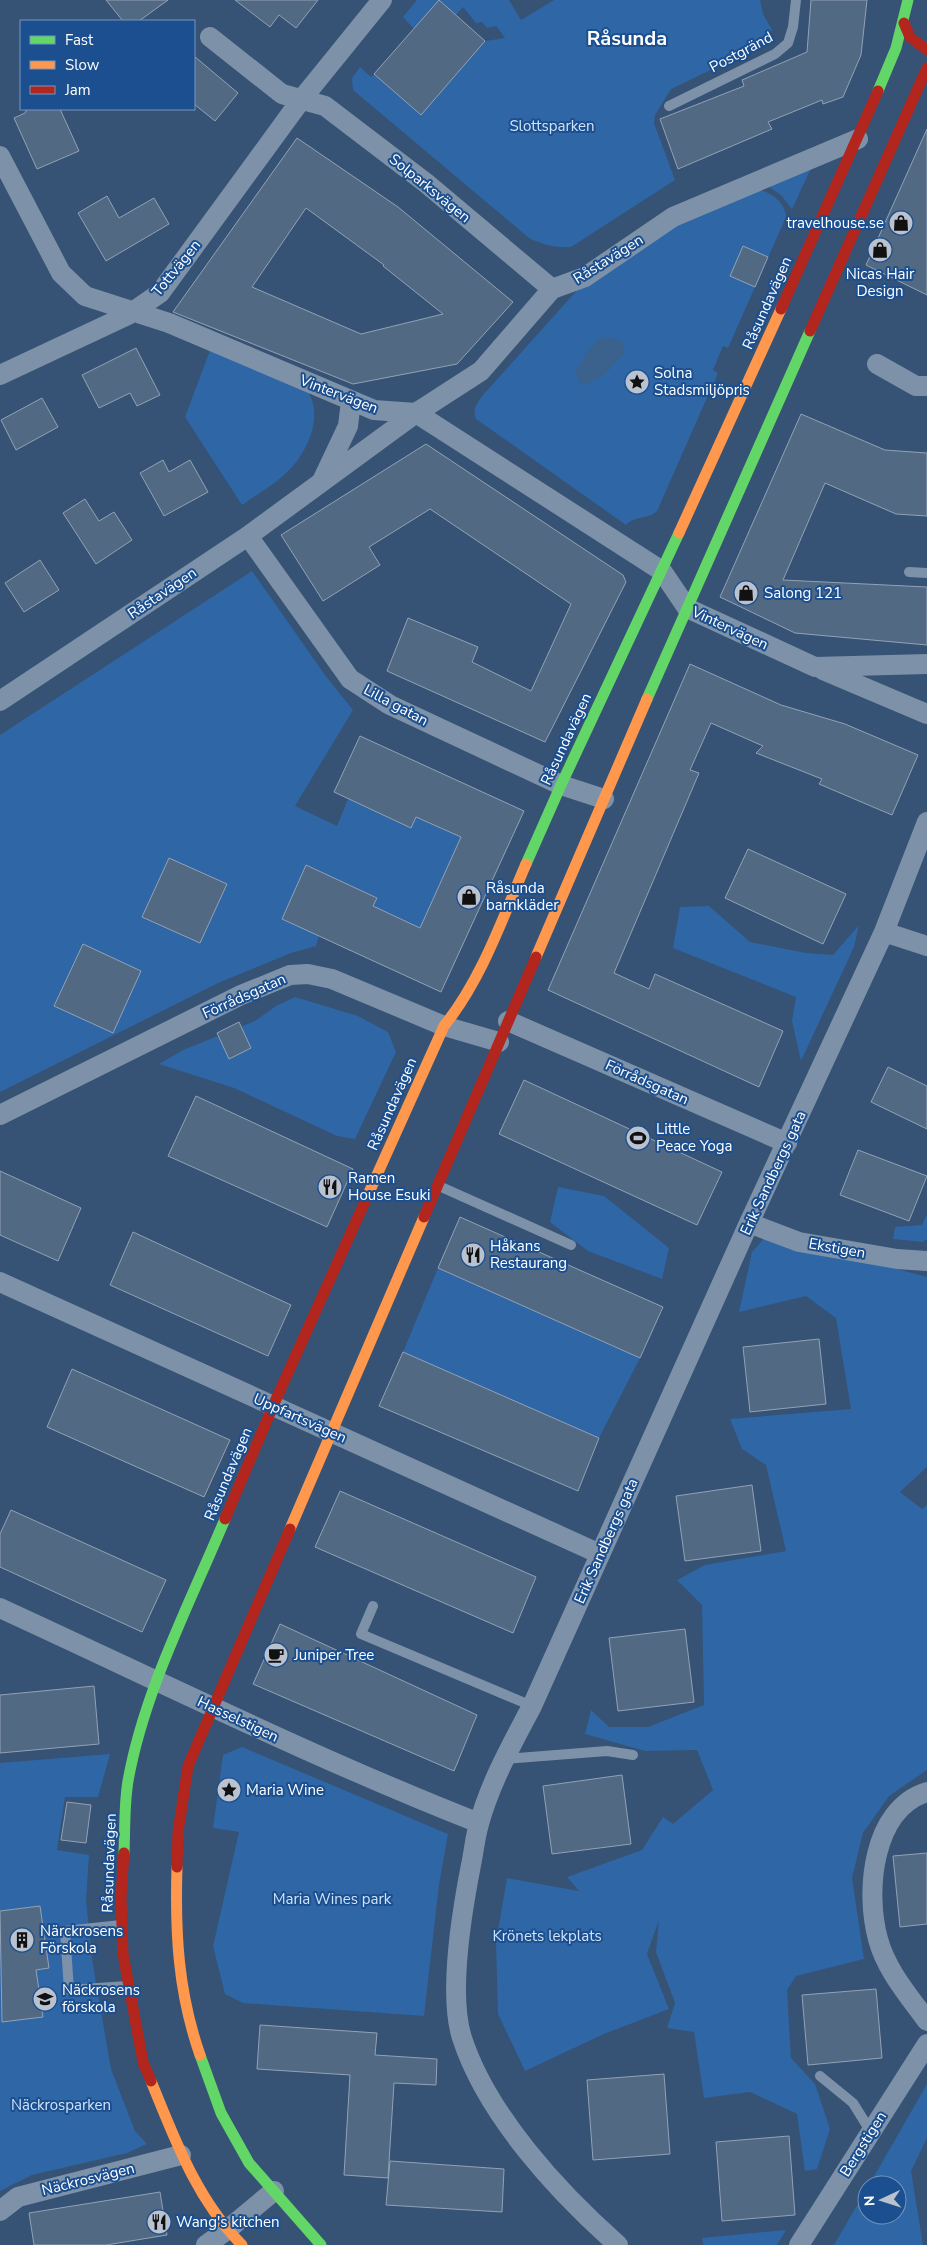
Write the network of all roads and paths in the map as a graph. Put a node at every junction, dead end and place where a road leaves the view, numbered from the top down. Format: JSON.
{"nodes":[{"id":1,"x":382,"y":0,"type":"edge"},
{"id":2,"x":796,"y":0,"type":"edge"},
{"id":3,"x":908,"y":0,"type":"edge"},
{"id":4,"x":904,"y":23,"type":"junction"},
{"id":5,"x":210,"y":37,"type":"dead end"},
{"id":6,"x":927,"y":50,"type":"edge"},
{"id":7,"x":927,"y":68,"type":"edge"},
{"id":8,"x":302,"y":100,"type":"junction"},
{"id":9,"x":669,"y":106,"type":"dead end"},
{"id":10,"x":858,"y":139,"type":"junction"},
{"id":11,"x":0,"y":156,"type":"edge"},
{"id":12,"x":552,"y":289,"type":"junction"},
{"id":13,"x":136,"y":311,"type":"junction"},
{"id":14,"x":878,"y":364,"type":"dead end"},
{"id":15,"x":0,"y":375,"type":"edge"},
{"id":16,"x":927,"y":386,"type":"edge"},
{"id":17,"x":351,"y":401,"type":"junction"},
{"id":18,"x":416,"y":413,"type":"junction"},
{"id":19,"x":321,"y":482,"type":"junction"},
{"id":20,"x":248,"y":536,"type":"junction"},
{"id":21,"x":662,"y":571,"type":"junction"},
{"id":22,"x":909,"y":572,"type":"dead end"},
{"id":23,"x":927,"y":573,"type":"edge"},
{"id":24,"x":687,"y":608,"type":"junction"},
{"id":25,"x":927,"y":664,"type":"edge"},
{"id":26,"x":815,"y":667,"type":"junction"},
{"id":27,"x":0,"y":701,"type":"edge"},
{"id":28,"x":927,"y":714,"type":"edge"},
{"id":29,"x":561,"y":785,"type":"junction"},
{"id":30,"x":604,"y":799,"type":"junction"},
{"id":31,"x":927,"y":822,"type":"edge"},
{"id":32,"x":884,"y":932,"type":"junction"},
{"id":33,"x":927,"y":946,"type":"edge"},
{"id":34,"x":508,"y":1021,"type":"junction"},
{"id":35,"x":444,"y":1026,"type":"junction"},
{"id":36,"x":499,"y":1042,"type":"junction"},
{"id":37,"x":0,"y":1115,"type":"edge"},
{"id":38,"x":787,"y":1143,"type":"junction"},
{"id":39,"x":438,"y":1185,"type":"junction"},
{"id":40,"x":750,"y":1223,"type":"junction"},
{"id":41,"x":571,"y":1245,"type":"dead end"},
{"id":42,"x":927,"y":1262,"type":"edge"},
{"id":43,"x":0,"y":1282,"type":"edge"},
{"id":44,"x":273,"y":1406,"type":"junction"},
{"id":45,"x":332,"y":1432,"type":"junction"},
{"id":46,"x":600,"y":1554,"type":"junction"},
{"id":47,"x":373,"y":1606,"type":"dead end"},
{"id":48,"x":0,"y":1608,"type":"edge"},
{"id":49,"x":158,"y":1681,"type":"junction"},
{"id":50,"x":532,"y":1706,"type":"junction"},
{"id":51,"x":212,"y":1708,"type":"junction"},
{"id":52,"x":633,"y":1755,"type":"dead end"},
{"id":53,"x":504,"y":1759,"type":"junction"},
{"id":54,"x":927,"y":1792,"type":"edge"},
{"id":55,"x":479,"y":1823,"type":"junction"},
{"id":56,"x":122,"y":1925,"type":"junction"},
{"id":57,"x":128,"y":1986,"type":"junction"},
{"id":58,"x":927,"y":2022,"type":"edge"},
{"id":59,"x":927,"y":2044,"type":"edge"},
{"id":60,"x":820,"y":2076,"type":"dead end"},
{"id":61,"x":871,"y":2132,"type":"junction"},
{"id":62,"x":181,"y":2155,"type":"junction"},
{"id":63,"x":274,"y":2190,"type":"junction"},
{"id":64,"x":0,"y":2211,"type":"edge"},
{"id":65,"x":227,"y":2230,"type":"junction"},
{"id":66,"x":206,"y":2245,"type":"edge"},
{"id":67,"x":242,"y":2245,"type":"edge"},
{"id":68,"x":321,"y":2245,"type":"edge"},
{"id":69,"x":618,"y":2245,"type":"edge"},
{"id":70,"x":799,"y":2245,"type":"edge"}],
"edges":[{"from":1,"to":8,"type":"street","name":"Tottvägen"},
{"from":2,"to":9,"type":"lane","name":"Postgränd"},
{"from":3,"to":4,"type":"street","name":"Råsundavägen"},
{"from":4,"to":6,"type":"street"},
{"from":4,"to":10,"type":"street","name":"Råsundavägen"},
{"from":5,"to":8,"type":"street"},
{"from":7,"to":24,"type":"street"},
{"from":8,"to":12,"type":"street","name":"Solparksvägen"},
{"from":8,"to":13,"type":"street","name":"Tottvägen"},
{"from":10,"to":12,"type":"street","name":"Råstavägen"},
{"from":10,"to":21,"type":"street","name":"Råsundavägen"},
{"from":11,"to":13,"type":"street","name":"Vintervägen"},
{"from":12,"to":18,"type":"street","name":"Råstavägen"},
{"from":13,"to":15,"type":"street","name":"Tottvägen"},
{"from":13,"to":17,"type":"street","name":"Vintervägen"},
{"from":14,"to":16,"type":"street"},
{"from":17,"to":18,"type":"street","name":"Vintervägen"},
{"from":17,"to":19,"type":"street","name":"Råstavägen"},
{"from":18,"to":19,"type":"street","name":"Råstavägen"},
{"from":18,"to":21,"type":"street","name":"Vintervägen"},
{"from":19,"to":20,"type":"street","name":"Råstavägen"},
{"from":20,"to":27,"type":"street","name":"Råstavägen"},
{"from":20,"to":29,"type":"street","name":"Lilla gatan"},
{"from":21,"to":24,"type":"street","name":"Vintervägen"},
{"from":21,"to":29,"type":"street","name":"Råsundavägen"},
{"from":22,"to":23,"type":"lane"},
{"from":24,"to":26,"type":"street","name":"Vintervägen"},
{"from":24,"to":30,"type":"street"},
{"from":25,"to":26,"type":"street","name":"Vintervägen"},
{"from":26,"to":28,"type":"street","name":"Vintervägen"},
{"from":29,"to":30,"type":"street","name":"Lilla gatan"},
{"from":29,"to":35,"type":"street","name":"Råsundavägen"},
{"from":30,"to":34,"type":"street"},
{"from":31,"to":32,"type":"street","name":"Erik Sandbergs gata"},
{"from":32,"to":33,"type":"street"},
{"from":32,"to":38,"type":"street","name":"Erik Sandbergs gata"},
{"from":34,"to":36,"type":"street"},
{"from":34,"to":38,"type":"street","name":"Förrådsgatan"},
{"from":35,"to":36,"type":"street","name":"Förrådsgatan"},
{"from":35,"to":37,"type":"street","name":"Förrådsgatan"},
{"from":35,"to":44,"type":"street","name":"Råsundavägen"},
{"from":36,"to":39,"type":"street"},
{"from":38,"to":40,"type":"street","name":"Erik Sandbergs gata"},
{"from":39,"to":41,"type":"lane"},
{"from":39,"to":45,"type":"street"},
{"from":40,"to":42,"type":"street","name":"Ekstigen"},
{"from":40,"to":46,"type":"street","name":"Erik Sandbergs gata"},
{"from":43,"to":44,"type":"street","name":"Uppfartsvägen"},
{"from":44,"to":45,"type":"street","name":"Uppfartsvägen"},
{"from":44,"to":49,"type":"street","name":"Råsundavägen"},
{"from":45,"to":46,"type":"street","name":"Uppfartsvägen"},
{"from":45,"to":51,"type":"street"},
{"from":46,"to":50,"type":"street","name":"Erik Sandbergs gata"},
{"from":47,"to":50,"type":"lane"},
{"from":48,"to":49,"type":"street","name":"Hasselstigen"},
{"from":49,"to":51,"type":"street","name":"Hasselstigen"},
{"from":49,"to":56,"type":"street","name":"Råsundavägen"},
{"from":50,"to":53,"type":"street","name":"Erik Sandbergs gata"},
{"from":51,"to":55,"type":"street","name":"Hasselstigen"},
{"from":51,"to":63,"type":"street"},
{"from":52,"to":53,"type":"lane"},
{"from":53,"to":55,"type":"street","name":"Erik Sandbergs gata"},
{"from":54,"to":58,"type":"street"},
{"from":55,"to":69,"type":"street","name":"Erik Sandbergs gata"},
{"from":56,"to":57,"type":"street","name":"Råsundavägen"},
{"from":56,"to":57,"type":"lane"},
{"from":57,"to":62,"type":"street","name":"Råsundavägen"},
{"from":59,"to":61,"type":"street","name":"Bergstigen"},
{"from":60,"to":61,"type":"lane"},
{"from":61,"to":70,"type":"street","name":"Bergstigen"},
{"from":62,"to":64,"type":"street","name":"Näckrosvägen"},
{"from":62,"to":65,"type":"street","name":"Råsundavägen"},
{"from":63,"to":65,"type":"street"},
{"from":63,"to":68,"type":"street"},
{"from":65,"to":66,"type":"street"},
{"from":65,"to":67,"type":"street","name":"Råsundavägen"}]}
